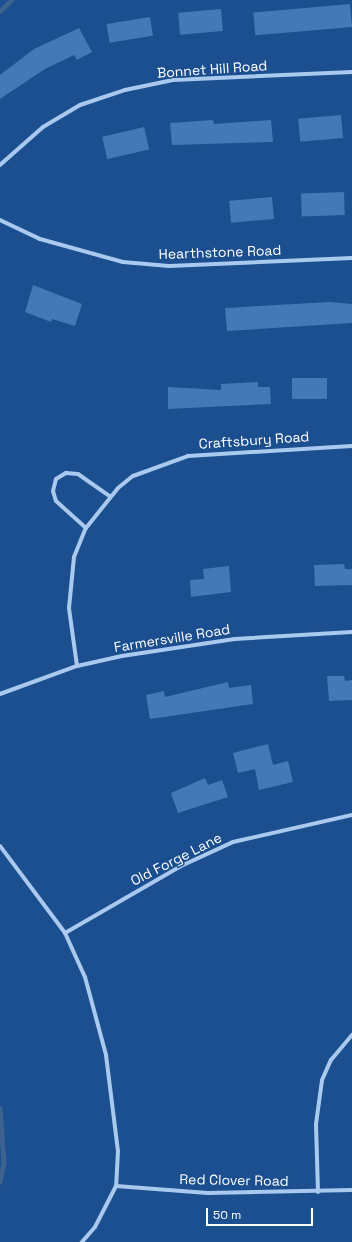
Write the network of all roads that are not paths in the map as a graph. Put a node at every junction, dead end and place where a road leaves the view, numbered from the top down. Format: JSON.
{"nodes":[{"id":1,"x":352,"y":72,"type":"edge"},
{"id":2,"x":0,"y":165,"type":"edge"},
{"id":3,"x":0,"y":220,"type":"edge"},
{"id":4,"x":352,"y":258,"type":"edge"},
{"id":5,"x":352,"y":446,"type":"edge"},
{"id":6,"x":110,"y":496,"type":"junction"},
{"id":7,"x":86,"y":528,"type":"junction"},
{"id":8,"x":352,"y":632,"type":"edge"},
{"id":9,"x":77,"y":666,"type":"junction"},
{"id":10,"x":0,"y":694,"type":"edge"},
{"id":11,"x":352,"y":815,"type":"edge"},
{"id":12,"x":0,"y":846,"type":"edge"},
{"id":13,"x":65,"y":933,"type":"junction"},
{"id":14,"x":352,"y":1035,"type":"edge"},
{"id":15,"x":116,"y":1186,"type":"junction"},
{"id":16,"x":352,"y":1190,"type":"edge"},
{"id":17,"x":318,"y":1192,"type":"junction"},
{"id":18,"x":82,"y":1242,"type":"edge"}],
"edges":[{"from":1,"to":2,"type":"street","name":"Bonnet Hill Road"},
{"from":3,"to":4,"type":"street","name":"Hearthstone Road"},
{"from":5,"to":6,"type":"street","name":"Craftsbury Road"},
{"from":6,"to":7,"type":"street","name":"Craftsbury Road"},
{"from":6,"to":7,"type":"street"},
{"from":7,"to":9,"type":"street","name":"Craftsbury Road"},
{"from":8,"to":9,"type":"street","name":"Farmersville Road"},
{"from":9,"to":10,"type":"street","name":"Farmersville Road"},
{"from":11,"to":13,"type":"street","name":"Old Forge Lane"},
{"from":12,"to":13,"type":"street"},
{"from":13,"to":15,"type":"street"},
{"from":14,"to":17,"type":"street"},
{"from":15,"to":17,"type":"street","name":"Red Clover Road"},
{"from":15,"to":18,"type":"street"},
{"from":16,"to":17,"type":"street","name":"Red Clover Road"}]}
